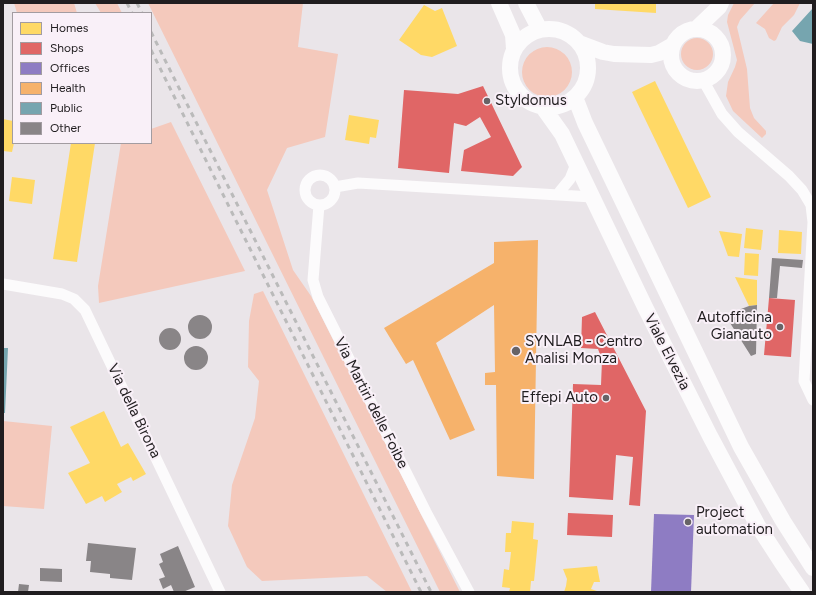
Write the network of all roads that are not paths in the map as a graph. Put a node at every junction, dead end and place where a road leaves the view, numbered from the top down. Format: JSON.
{"nodes":[{"id":1,"x":499,"y":3,"type":"edge"},
{"id":2,"x":526,"y":3,"type":"edge"},
{"id":3,"x":720,"y":5,"type":"edge"},
{"id":4,"x":697,"y":28,"type":"junction"},
{"id":5,"x":540,"y":30,"type":"junction"},
{"id":6,"x":714,"y":34,"type":"junction"},
{"id":7,"x":579,"y":43,"type":"junction"},
{"id":8,"x":673,"y":45,"type":"junction"},
{"id":9,"x":514,"y":48,"type":"junction"},
{"id":10,"x":614,"y":54,"type":"junction"},
{"id":11,"x":651,"y":55,"type":"junction"},
{"id":12,"x":674,"y":67,"type":"junction"},
{"id":13,"x":587,"y":77,"type":"junction"},
{"id":14,"x":703,"y":80,"type":"junction"},
{"id":15,"x":575,"y":97,"type":"junction"},
{"id":16,"x":542,"y":106,"type":"junction"},
{"id":17,"x":576,"y":164,"type":"junction"},
{"id":18,"x":334,"y":187,"type":"junction"},
{"id":19,"x":557,"y":194,"type":"junction"},
{"id":20,"x":592,"y":197,"type":"junction"},
{"id":21,"x":319,"y":205,"type":"junction"},
{"id":22,"x":3,"y":284,"type":"edge"},
{"id":23,"x":813,"y":400,"type":"edge"},
{"id":24,"x":813,"y":568,"type":"edge"},
{"id":25,"x":220,"y":592,"type":"edge"},
{"id":26,"x":469,"y":592,"type":"edge"},
{"id":27,"x":802,"y":592,"type":"edge"}],
"edges":[{"from":1,"to":9,"type":"main road","name":"Viale Elvezia"},
{"from":2,"to":5,"type":"main road"},
{"from":3,"to":4,"type":"main road"},
{"from":3,"to":6,"type":"main road"},
{"from":4,"to":6,"type":"main road"},
{"from":4,"to":8,"type":"main road"},
{"from":5,"to":7,"type":"main road"},
{"from":5,"to":9,"type":"main road"},
{"from":6,"to":14,"type":"main road"},
{"from":7,"to":10,"type":"main road"},
{"from":7,"to":13,"type":"main road"},
{"from":8,"to":11,"type":"main road"},
{"from":8,"to":12,"type":"main road"},
{"from":9,"to":16,"type":"main road","name":"Viale Elvezia"},
{"from":10,"to":11,"type":"main road"},
{"from":10,"to":13,"type":"main road"},
{"from":11,"to":12,"type":"main road"},
{"from":12,"to":14,"type":"main road"},
{"from":13,"to":15,"type":"main road"},
{"from":14,"to":23,"type":"street"},
{"from":15,"to":16,"type":"main road"},
{"from":15,"to":24,"type":"main road","name":"Viale Elvezia"},
{"from":16,"to":17,"type":"main road","name":"Viale Elvezia"},
{"from":17,"to":19,"type":"street"},
{"from":17,"to":20,"type":"main road","name":"Viale Elvezia"},
{"from":18,"to":19,"type":"street"},
{"from":18,"to":21,"type":"street"},
{"from":18,"to":21,"type":"street"},
{"from":19,"to":20,"type":"street"},
{"from":20,"to":27,"type":"main road","name":"Viale Elvezia"},
{"from":21,"to":26,"type":"street","name":"Via Martiri delle Foibe"},
{"from":22,"to":25,"type":"street","name":"Via della Birona"}]}
